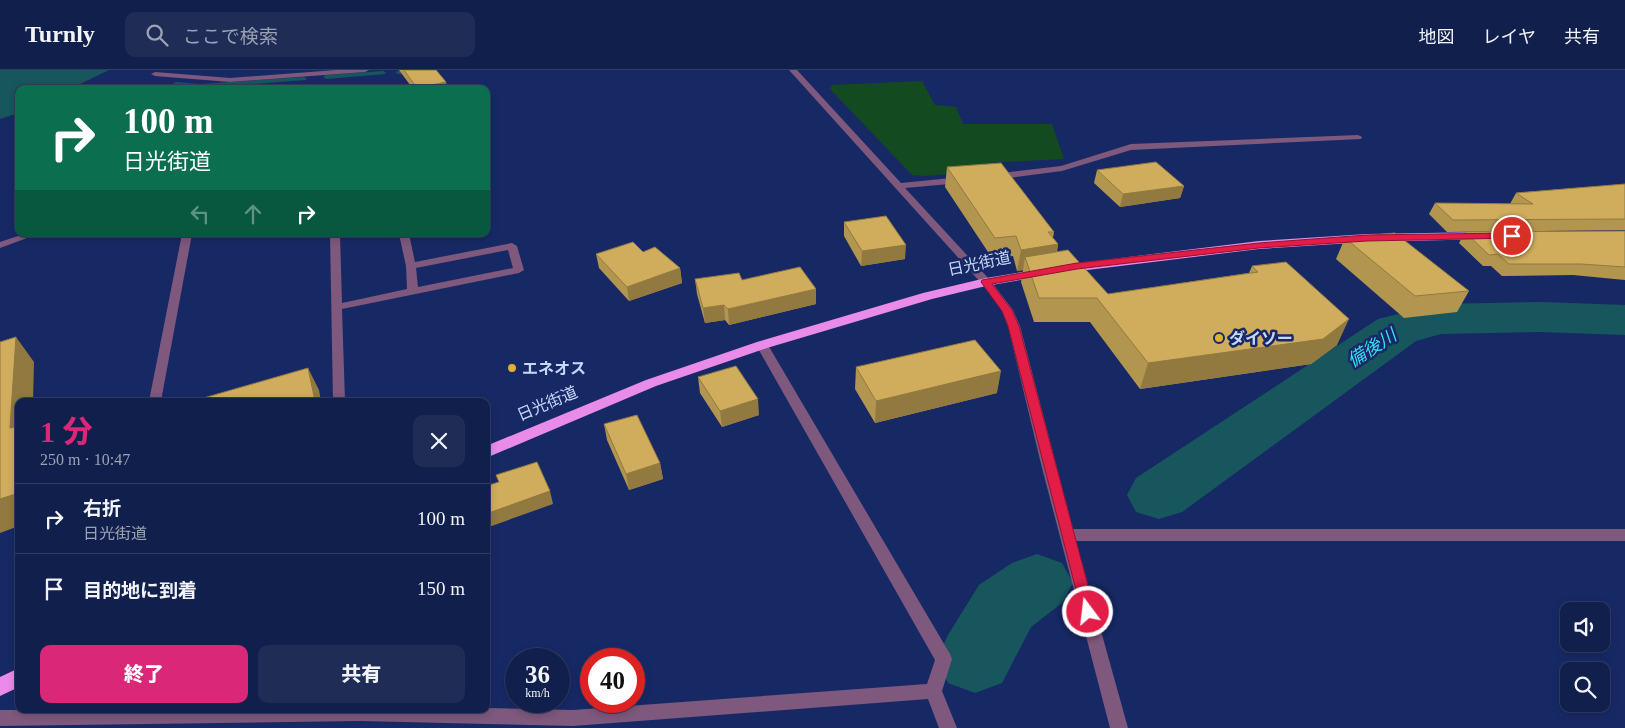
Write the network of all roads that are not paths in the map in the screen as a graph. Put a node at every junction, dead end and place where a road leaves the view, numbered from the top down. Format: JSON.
{"nodes":[{"id":1,"x":216,"y":70,"type":"edge"},
{"id":2,"x":365,"y":70,"type":"edge"},
{"id":3,"x":793,"y":70,"type":"edge"},
{"id":4,"x":155,"y":74,"type":"dead end"},
{"id":5,"x":196,"y":78,"type":"junction"},
{"id":6,"x":1358,"y":137,"type":"dead end"},
{"id":7,"x":899,"y":186,"type":"junction"},
{"id":8,"x":1493,"y":236,"type":"edge"},
{"id":9,"x":24,"y":237,"type":"edge"},
{"id":10,"x":186,"y":237,"type":"edge"},
{"id":11,"x":335,"y":237,"type":"edge"},
{"id":12,"x":405,"y":237,"type":"edge"},
{"id":13,"x":0,"y":245,"type":"edge"},
{"id":14,"x":411,"y":266,"type":"junction"},
{"id":15,"x":986,"y":282,"type":"junction"},
{"id":16,"x":413,"y":292,"type":"junction"},
{"id":17,"x":337,"y":307,"type":"junction"},
{"id":18,"x":762,"y":345,"type":"junction"},
{"id":19,"x":156,"y":398,"type":"edge"},
{"id":20,"x":339,"y":398,"type":"edge"},
{"id":21,"x":490,"y":450,"type":"edge"},
{"id":22,"x":1067,"y":535,"type":"junction"},
{"id":23,"x":1625,"y":535,"type":"edge"},
{"id":24,"x":15,"y":679,"type":"edge"},
{"id":25,"x":0,"y":687,"type":"edge"},
{"id":26,"x":933,"y":691,"type":"junction"},
{"id":27,"x":0,"y":718,"type":"edge"},
{"id":28,"x":948,"y":728,"type":"edge"},
{"id":29,"x":1119,"y":728,"type":"edge"}],
"edges":[{"from":1,"to":5,"type":"street"},
{"from":2,"to":5,"type":"street"},
{"from":3,"to":7,"type":"street"},
{"from":4,"to":5,"type":"street"},
{"from":6,"to":7,"type":"street"},
{"from":7,"to":15,"type":"street"},
{"from":8,"to":15,"type":"highway","name":"日光街道"},
{"from":9,"to":13,"type":"street"},
{"from":10,"to":19,"type":"street"},
{"from":11,"to":17,"type":"street"},
{"from":12,"to":14,"type":"street"},
{"from":14,"to":16,"type":"street"},
{"from":14,"to":16,"type":"street"},
{"from":15,"to":18,"type":"highway","name":"日光街道"},
{"from":15,"to":22,"type":"street"},
{"from":16,"to":17,"type":"street"},
{"from":17,"to":20,"type":"street"},
{"from":18,"to":21,"type":"highway","name":"日光街道"},
{"from":18,"to":26,"type":"street"},
{"from":22,"to":23,"type":"street"},
{"from":22,"to":29,"type":"street"},
{"from":24,"to":25,"type":"highway"},
{"from":26,"to":27,"type":"street"},
{"from":26,"to":28,"type":"street"}]}
